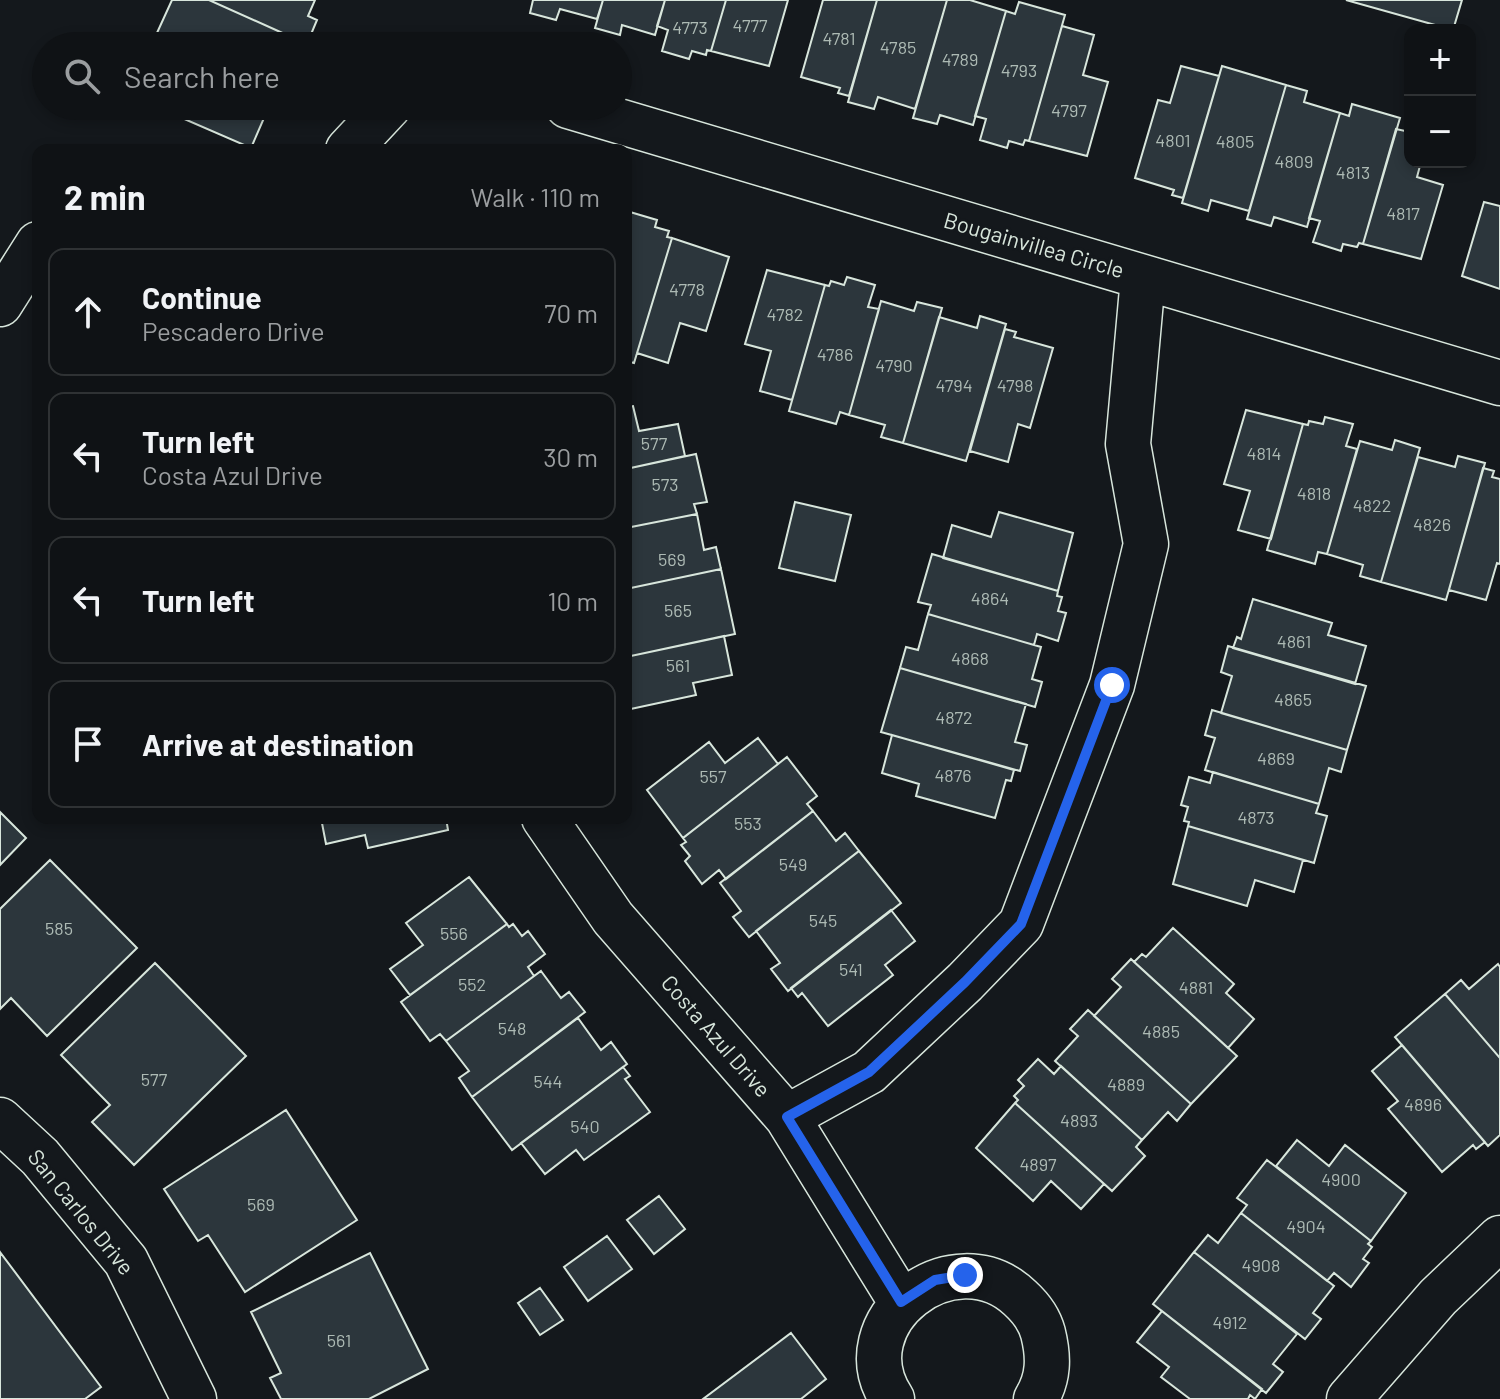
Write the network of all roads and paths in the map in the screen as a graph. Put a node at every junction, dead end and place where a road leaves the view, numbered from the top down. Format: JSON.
{"nodes":[{"id":1,"x":376,"y":120,"type":"edge"},
{"id":2,"x":615,"y":120,"type":"edge"},
{"id":3,"x":354,"y":144,"type":"edge"},
{"id":4,"x":32,"y":253,"type":"edge"},
{"id":5,"x":1143,"y":278,"type":"junction"},
{"id":6,"x":0,"y":304,"type":"edge"},
{"id":7,"x":1500,"y":383,"type":"edge"},
{"id":8,"x":548,"y":824,"type":"edge"},
{"id":9,"x":787,"y":1117,"type":"junction"},
{"id":10,"x":0,"y":1120,"type":"edge"},
{"id":11,"x":1500,"y":1238,"type":"edge"},
{"id":12,"x":901,"y":1302,"type":"junction"},
{"id":13,"x":1047,"y":1391,"type":"edge"},
{"id":14,"x":194,"y":1399,"type":"edge"},
{"id":15,"x":892,"y":1399,"type":"edge"},
{"id":16,"x":1349,"y":1399,"type":"edge"}],
"edges":[{"from":1,"to":3,"type":"street"},
{"from":2,"to":5,"type":"street","name":"Bougainvillea Circle"},
{"from":4,"to":6,"type":"street"},
{"from":5,"to":7,"type":"street","name":"Bougainvillea Circle"},
{"from":5,"to":9,"type":"street"},
{"from":8,"to":9,"type":"street","name":"Costa Azul Drive"},
{"from":9,"to":12,"type":"street","name":"Costa Azul Drive"},
{"from":10,"to":14,"type":"street","name":"San Carlos Drive"},
{"from":11,"to":16,"type":"street"},
{"from":12,"to":13,"type":"street"},
{"from":12,"to":15,"type":"street"}]}
